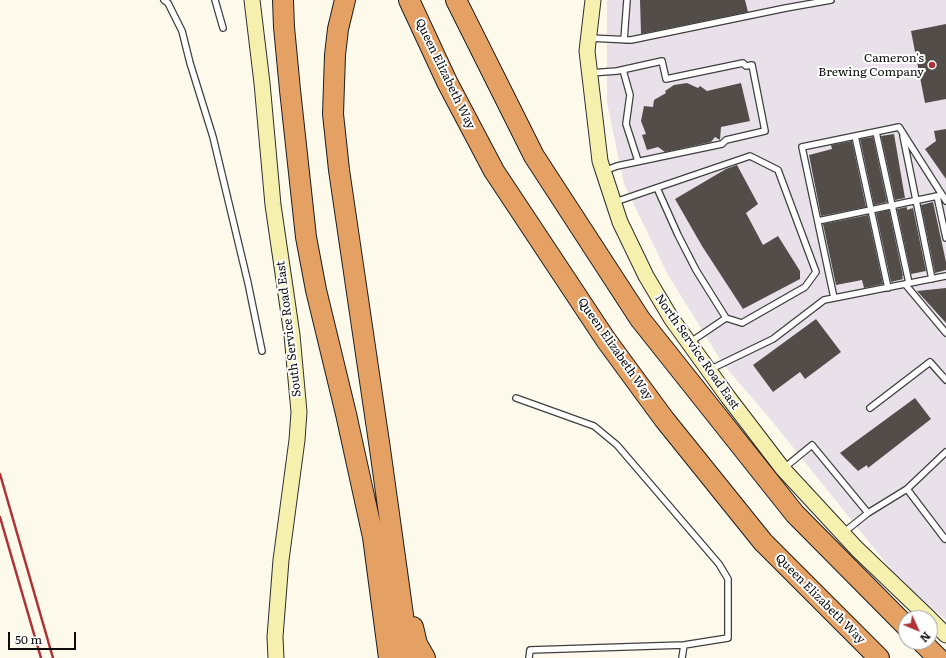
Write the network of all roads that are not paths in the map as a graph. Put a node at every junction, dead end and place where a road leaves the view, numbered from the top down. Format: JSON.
{"nodes":[{"id":1,"x":164,"y":0,"type":"edge"},
{"id":2,"x":215,"y":0,"type":"edge"},
{"id":3,"x":252,"y":0,"type":"edge"},
{"id":4,"x":284,"y":0,"type":"edge"},
{"id":5,"x":345,"y":0,"type":"edge"},
{"id":6,"x":409,"y":0,"type":"edge"},
{"id":7,"x":456,"y":0,"type":"edge"},
{"id":8,"x":593,"y":0,"type":"edge"},
{"id":9,"x":627,"y":0,"type":"edge"},
{"id":10,"x":785,"y":0,"type":"edge"},
{"id":11,"x":831,"y":0,"type":"edge"},
{"id":12,"x":786,"y":8,"type":"junction"},
{"id":13,"x":223,"y":28,"type":"dead end"},
{"id":14,"x":589,"y":38,"type":"junction"},
{"id":15,"x":624,"y":40,"type":"junction"},
{"id":16,"x":622,"y":70,"type":"junction"},
{"id":17,"x":590,"y":73,"type":"junction"},
{"id":18,"x":876,"y":132,"type":"junction"},
{"id":19,"x":902,"y":132,"type":"junction"},
{"id":20,"x":855,"y":136,"type":"junction"},
{"id":21,"x":638,"y":161,"type":"junction"},
{"id":22,"x":603,"y":171,"type":"junction"},
{"id":23,"x":657,"y":188,"type":"junction"},
{"id":24,"x":940,"y":195,"type":"junction"},
{"id":25,"x":916,"y":200,"type":"junction"},
{"id":26,"x":946,"y":201,"type":"edge"},
{"id":27,"x":614,"y":202,"type":"junction"},
{"id":28,"x":892,"y":205,"type":"junction"},
{"id":29,"x":871,"y":210,"type":"junction"},
{"id":30,"x":818,"y":221,"type":"junction"},
{"id":31,"x":946,"y":238,"type":"edge"},
{"id":32,"x":944,"y":276,"type":"edge"},
{"id":33,"x":932,"y":279,"type":"junction"},
{"id":34,"x":946,"y":282,"type":"edge"},
{"id":35,"x":907,"y":284,"type":"junction"},
{"id":36,"x":888,"y":288,"type":"junction"},
{"id":37,"x":834,"y":298,"type":"junction"},
{"id":38,"x":726,"y":318,"type":"junction"},
{"id":39,"x":946,"y":333,"type":"edge"},
{"id":40,"x":689,"y":343,"type":"junction"},
{"id":41,"x":262,"y":351,"type":"dead end"},
{"id":42,"x":709,"y":370,"type":"junction"},
{"id":43,"x":946,"y":380,"type":"edge"},
{"id":44,"x":516,"y":398,"type":"dead end"},
{"id":45,"x":870,"y":408,"type":"dead end"},
{"id":46,"x":946,"y":452,"type":"edge"},
{"id":47,"x":783,"y":469,"type":"junction"},
{"id":48,"x":907,"y":489,"type":"junction"},
{"id":49,"x":868,"y":513,"type":"junction"},
{"id":50,"x":843,"y":534,"type":"junction"},
{"id":51,"x":946,"y":538,"type":"edge"},
{"id":52,"x":398,"y":579,"type":"junction"},
{"id":53,"x":920,"y":610,"type":"edge"},
{"id":54,"x":898,"y":618,"type":"edge"},
{"id":55,"x":938,"y":627,"type":"edge"},
{"id":56,"x":946,"y":635,"type":"edge"},
{"id":57,"x":684,"y":645,"type":"junction"},
{"id":58,"x":930,"y":650,"type":"edge"},
{"id":59,"x":276,"y":658,"type":"edge"},
{"id":60,"x":389,"y":658,"type":"edge"},
{"id":61,"x":409,"y":658,"type":"edge"},
{"id":62,"x":426,"y":658,"type":"edge"},
{"id":63,"x":529,"y":658,"type":"edge"},
{"id":64,"x":682,"y":658,"type":"edge"},
{"id":65,"x":878,"y":658,"type":"edge"},
{"id":66,"x":938,"y":658,"type":"edge"}],
"edges":[{"from":1,"to":41,"type":"lane"},
{"from":2,"to":13,"type":"lane"},
{"from":3,"to":59,"type":"street","name":"South Service Road East"},
{"from":4,"to":60,"type":"highway"},
{"from":5,"to":52,"type":"highway"},
{"from":6,"to":65,"type":"highway","name":"Queen Elizabeth Way"},
{"from":7,"to":54,"type":"highway"},
{"from":8,"to":14,"type":"street","name":"North Service Road East"},
{"from":9,"to":15,"type":"lane"},
{"from":10,"to":12,"type":"lane"},
{"from":11,"to":12,"type":"lane"},
{"from":12,"to":15,"type":"lane"},
{"from":14,"to":15,"type":"lane"},
{"from":14,"to":17,"type":"street","name":"North Service Road East"},
{"from":16,"to":17,"type":"lane"},
{"from":16,"to":21,"type":"lane"},
{"from":16,"to":21,"type":"lane"},
{"from":17,"to":22,"type":"street","name":"North Service Road East"},
{"from":18,"to":19,"type":"lane"},
{"from":18,"to":20,"type":"lane"},
{"from":18,"to":28,"type":"lane"},
{"from":19,"to":24,"type":"lane"},
{"from":19,"to":25,"type":"lane"},
{"from":20,"to":29,"type":"lane"},
{"from":20,"to":30,"type":"lane"},
{"from":21,"to":22,"type":"lane"},
{"from":22,"to":27,"type":"street","name":"North Service Road East"},
{"from":23,"to":27,"type":"lane"},
{"from":23,"to":38,"type":"lane"},
{"from":23,"to":38,"type":"lane"},
{"from":24,"to":25,"type":"lane"},
{"from":24,"to":26,"type":"lane"},
{"from":24,"to":31,"type":"lane"},
{"from":25,"to":28,"type":"lane"},
{"from":25,"to":33,"type":"lane"},
{"from":27,"to":40,"type":"street","name":"North Service Road East"},
{"from":28,"to":29,"type":"lane"},
{"from":28,"to":35,"type":"lane"},
{"from":29,"to":30,"type":"lane"},
{"from":29,"to":36,"type":"lane"},
{"from":30,"to":37,"type":"lane"},
{"from":32,"to":33,"type":"lane"},
{"from":32,"to":34,"type":"lane"},
{"from":33,"to":35,"type":"lane"},
{"from":35,"to":36,"type":"lane"},
{"from":35,"to":39,"type":"lane"},
{"from":36,"to":37,"type":"lane"},
{"from":37,"to":42,"type":"lane"},
{"from":38,"to":40,"type":"lane"},
{"from":40,"to":42,"type":"street","name":"North Service Road East"},
{"from":42,"to":47,"type":"street","name":"North Service Road East"},
{"from":43,"to":45,"type":"lane"},
{"from":44,"to":57,"type":"lane"},
{"from":46,"to":48,"type":"lane"},
{"from":47,"to":49,"type":"lane"},
{"from":47,"to":50,"type":"street","name":"North Service Road East"},
{"from":48,"to":49,"type":"lane"},
{"from":48,"to":51,"type":"lane"},
{"from":49,"to":50,"type":"lane"},
{"from":50,"to":53,"type":"street","name":"North Service Road East"},
{"from":52,"to":61,"type":"highway"},
{"from":52,"to":62,"type":"highway"},
{"from":55,"to":56,"type":"street","name":"North Service Road East"},
{"from":57,"to":63,"type":"lane"},
{"from":57,"to":64,"type":"lane"},
{"from":58,"to":66,"type":"highway"}]}
